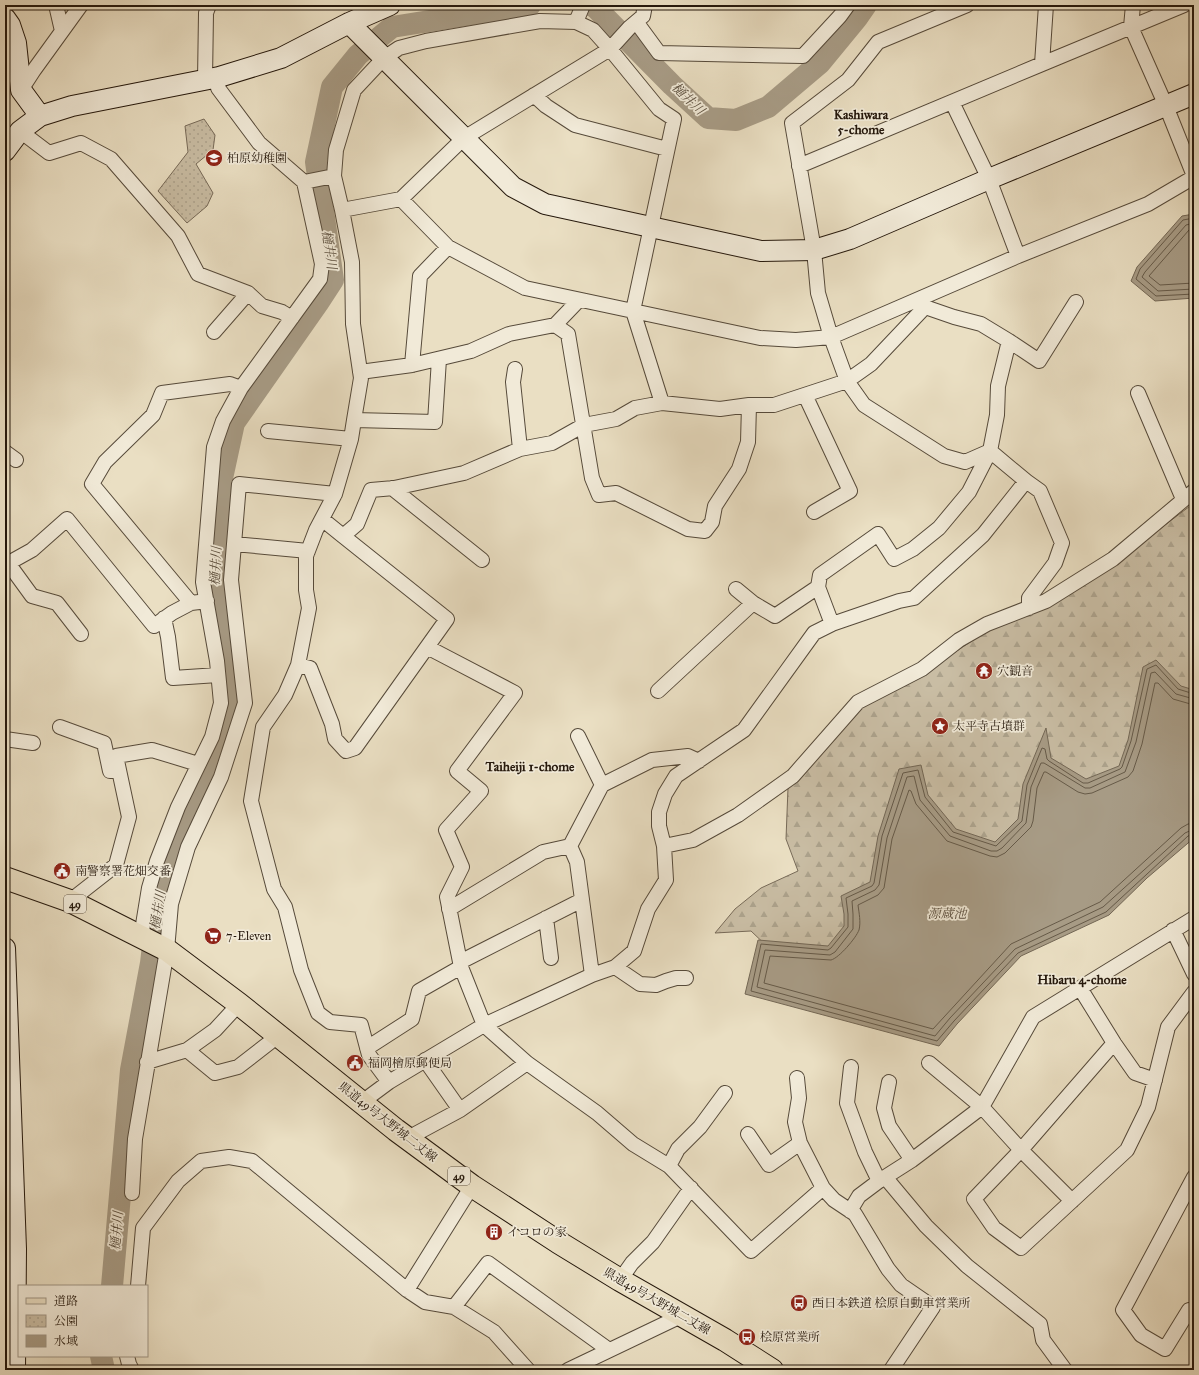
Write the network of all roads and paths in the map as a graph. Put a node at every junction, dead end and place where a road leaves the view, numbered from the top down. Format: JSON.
{"nodes":[{"id":1,"x":56,"y":5,"type":"edge"},
{"id":2,"x":81,"y":5,"type":"edge"},
{"id":3,"x":209,"y":5,"type":"edge"},
{"id":4,"x":390,"y":5,"type":"edge"},
{"id":5,"x":645,"y":5,"type":"edge"},
{"id":6,"x":848,"y":5,"type":"edge"},
{"id":7,"x":967,"y":5,"type":"edge"},
{"id":8,"x":1046,"y":5,"type":"edge"},
{"id":9,"x":1133,"y":5,"type":"edge"},
{"id":10,"x":1184,"y":5,"type":"edge"},
{"id":11,"x":951,"y":8,"type":"edge"},
{"id":12,"x":580,"y":15,"type":"edge"},
{"id":13,"x":5,"y":18,"type":"edge"},
{"id":14,"x":633,"y":25,"type":"junction"},
{"id":15,"x":1131,"y":27,"type":"junction"},
{"id":16,"x":353,"y":28,"type":"junction"},
{"id":17,"x":62,"y":31,"type":"junction"},
{"id":18,"x":613,"y":45,"type":"junction"},
{"id":19,"x":381,"y":55,"type":"junction"},
{"id":20,"x":1042,"y":64,"type":"junction"},
{"id":21,"x":212,"y":79,"type":"junction"},
{"id":22,"x":21,"y":90,"type":"junction"},
{"id":23,"x":1194,"y":94,"type":"edge"},
{"id":24,"x":534,"y":95,"type":"junction"},
{"id":25,"x":952,"y":102,"type":"junction"},
{"id":26,"x":1166,"y":106,"type":"junction"},
{"id":27,"x":40,"y":116,"type":"junction"},
{"id":28,"x":20,"y":131,"type":"junction"},
{"id":29,"x":464,"y":138,"type":"junction"},
{"id":30,"x":667,"y":149,"type":"junction"},
{"id":31,"x":5,"y":151,"type":"edge"},
{"id":32,"x":799,"y":166,"type":"junction"},
{"id":33,"x":334,"y":176,"type":"junction"},
{"id":34,"x":1194,"y":177,"type":"edge"},
{"id":35,"x":989,"y":179,"type":"junction"},
{"id":36,"x":304,"y":182,"type":"junction"},
{"id":37,"x":401,"y":199,"type":"junction"},
{"id":38,"x":342,"y":210,"type":"junction"},
{"id":39,"x":651,"y":227,"type":"junction"},
{"id":40,"x":448,"y":247,"type":"junction"},
{"id":41,"x":814,"y":250,"type":"junction"},
{"id":42,"x":1018,"y":256,"type":"junction"},
{"id":43,"x":248,"y":293,"type":"junction"},
{"id":44,"x":579,"y":300,"type":"junction"},
{"id":45,"x":1076,"y":302,"type":"dead end"},
{"id":46,"x":632,"y":310,"type":"junction"},
{"id":47,"x":292,"y":318,"type":"junction"},
{"id":48,"x":556,"y":325,"type":"junction"},
{"id":49,"x":214,"y":332,"type":"dead end"},
{"id":50,"x":831,"y":337,"type":"junction"},
{"id":51,"x":1009,"y":341,"type":"junction"},
{"id":52,"x":439,"y":358,"type":"junction"},
{"id":53,"x":412,"y":365,"type":"junction"},
{"id":54,"x":515,"y":369,"type":"dead end"},
{"id":55,"x":360,"y":372,"type":"junction"},
{"id":56,"x":847,"y":380,"type":"junction"},
{"id":57,"x":241,"y":388,"type":"junction"},
{"id":58,"x":1138,"y":393,"type":"dead end"},
{"id":59,"x":805,"y":395,"type":"junction"},
{"id":60,"x":662,"y":403,"type":"junction"},
{"id":61,"x":749,"y":405,"type":"junction"},
{"id":62,"x":354,"y":420,"type":"junction"},
{"id":63,"x":584,"y":425,"type":"junction"},
{"id":64,"x":268,"y":431,"type":"dead end"},
{"id":65,"x":351,"y":439,"type":"junction"},
{"id":66,"x":520,"y":448,"type":"junction"},
{"id":67,"x":990,"y":451,"type":"junction"},
{"id":68,"x":1026,"y":481,"type":"junction"},
{"id":69,"x":392,"y":488,"type":"junction"},
{"id":70,"x":335,"y":494,"type":"junction"},
{"id":71,"x":1188,"y":495,"type":"edge"},
{"id":72,"x":814,"y":512,"type":"dead end"},
{"id":73,"x":322,"y":519,"type":"junction"},
{"id":74,"x":343,"y":536,"type":"junction"},
{"id":75,"x":234,"y":544,"type":"junction"},
{"id":76,"x":308,"y":551,"type":"junction"},
{"id":77,"x":482,"y":560,"type":"dead end"},
{"id":78,"x":7,"y":564,"type":"edge"},
{"id":79,"x":818,"y":587,"type":"junction"},
{"id":80,"x":736,"y":589,"type":"dead end"},
{"id":81,"x":206,"y":601,"type":"junction"},
{"id":82,"x":191,"y":603,"type":"junction"},
{"id":83,"x":753,"y":604,"type":"junction"},
{"id":84,"x":1029,"y":608,"type":"junction"},
{"id":85,"x":164,"y":618,"type":"junction"},
{"id":86,"x":832,"y":624,"type":"junction"},
{"id":87,"x":81,"y":634,"type":"dead end"},
{"id":88,"x":427,"y":646,"type":"junction"},
{"id":89,"x":298,"y":665,"type":"junction"},
{"id":90,"x":218,"y":675,"type":"junction"},
{"id":91,"x":658,"y":691,"type":"dead end"},
{"id":92,"x":60,"y":727,"type":"dead end"},
{"id":93,"x":578,"y":736,"type":"dead end"},
{"id":94,"x":5,"y":738,"type":"edge"},
{"id":95,"x":33,"y":743,"type":"dead end"},
{"id":96,"x":699,"y":761,"type":"junction"},
{"id":97,"x":198,"y":764,"type":"junction"},
{"id":98,"x":120,"y":773,"type":"junction"},
{"id":99,"x":602,"y":785,"type":"junction"},
{"id":100,"x":570,"y":846,"type":"junction"},
{"id":101,"x":664,"y":846,"type":"junction"},
{"id":102,"x":5,"y":878,"type":"edge"},
{"id":103,"x":582,"y":900,"type":"junction"},
{"id":104,"x":70,"y":901,"type":"junction"},
{"id":105,"x":449,"y":909,"type":"junction"},
{"id":106,"x":546,"y":918,"type":"junction"},
{"id":107,"x":1194,"y":918,"type":"edge"},
{"id":108,"x":1173,"y":930,"type":"junction"},
{"id":109,"x":141,"y":937,"type":"junction"},
{"id":110,"x":5,"y":948,"type":"edge"},
{"id":111,"x":167,"y":950,"type":"junction"},
{"id":112,"x":551,"y":958,"type":"dead end"},
{"id":113,"x":460,"y":964,"type":"junction"},
{"id":114,"x":615,"y":967,"type":"junction"},
{"id":115,"x":1194,"y":974,"type":"edge"},
{"id":116,"x":592,"y":975,"type":"junction"},
{"id":117,"x":686,"y":978,"type":"dead end"},
{"id":118,"x":1080,"y":988,"type":"junction"},
{"id":119,"x":1194,"y":992,"type":"edge"},
{"id":120,"x":239,"y":1004,"type":"junction"},
{"id":121,"x":484,"y":1025,"type":"junction"},
{"id":122,"x":278,"y":1036,"type":"junction"},
{"id":123,"x":1114,"y":1043,"type":"junction"},
{"id":124,"x":367,"y":1048,"type":"junction"},
{"id":125,"x":187,"y":1050,"type":"junction"},
{"id":126,"x":425,"y":1060,"type":"junction"},
{"id":127,"x":147,"y":1062,"type":"junction"},
{"id":128,"x":527,"y":1063,"type":"junction"},
{"id":129,"x":929,"y":1063,"type":"dead end"},
{"id":130,"x":851,"y":1067,"type":"dead end"},
{"id":131,"x":797,"y":1078,"type":"dead end"},
{"id":132,"x":1155,"y":1080,"type":"junction"},
{"id":133,"x":389,"y":1082,"type":"junction"},
{"id":134,"x":890,"y":1082,"type":"dead end"},
{"id":135,"x":725,"y":1093,"type":"dead end"},
{"id":136,"x":362,"y":1102,"type":"junction"},
{"id":137,"x":982,"y":1107,"type":"junction"},
{"id":138,"x":460,"y":1110,"type":"junction"},
{"id":139,"x":748,"y":1134,"type":"dead end"},
{"id":140,"x":408,"y":1138,"type":"junction"},
{"id":141,"x":800,"y":1143,"type":"junction"},
{"id":142,"x":1021,"y":1150,"type":"junction"},
{"id":143,"x":912,"y":1160,"type":"junction"},
{"id":144,"x":669,"y":1166,"type":"junction"},
{"id":145,"x":1194,"y":1177,"type":"edge"},
{"id":146,"x":882,"y":1179,"type":"junction"},
{"id":147,"x":9,"y":1185,"type":"edge"},
{"id":148,"x":472,"y":1186,"type":"junction"},
{"id":149,"x":691,"y":1188,"type":"junction"},
{"id":150,"x":823,"y":1188,"type":"junction"},
{"id":151,"x":132,"y":1193,"type":"dead end"},
{"id":152,"x":1072,"y":1201,"type":"junction"},
{"id":153,"x":850,"y":1211,"type":"junction"},
{"id":154,"x":620,"y":1280,"type":"junction"},
{"id":155,"x":138,"y":1285,"type":"edge"},
{"id":156,"x":407,"y":1290,"type":"junction"},
{"id":157,"x":454,"y":1307,"type":"junction"},
{"id":158,"x":1192,"y":1308,"type":"edge"},
{"id":159,"x":681,"y":1316,"type":"junction"},
{"id":160,"x":609,"y":1350,"type":"junction"},
{"id":161,"x":127,"y":1357,"type":"edge"},
{"id":162,"x":16,"y":1370,"type":"edge"},
{"id":163,"x":132,"y":1370,"type":"edge"},
{"id":164,"x":528,"y":1370,"type":"edge"},
{"id":165,"x":568,"y":1370,"type":"edge"},
{"id":166,"x":772,"y":1370,"type":"edge"},
{"id":167,"x":891,"y":1370,"type":"edge"},
{"id":168,"x":1065,"y":1370,"type":"edge"}],
"edges":[{"from":1,"to":17,"type":"street"},
{"from":2,"to":17,"type":"street"},
{"from":3,"to":21,"type":"street"},
{"from":4,"to":16,"type":"street"},
{"from":5,"to":14,"type":"street"},
{"from":6,"to":14,"type":"street"},
{"from":7,"to":11,"type":"street"},
{"from":8,"to":20,"type":"street"},
{"from":9,"to":15,"type":"street"},
{"from":10,"to":15,"type":"street"},
{"from":11,"to":32,"type":"street"},
{"from":12,"to":18,"type":"street"},
{"from":12,"to":19,"type":"street"},
{"from":13,"to":22,"type":"street"},
{"from":14,"to":18,"type":"street"},
{"from":15,"to":20,"type":"street"},
{"from":15,"to":26,"type":"street"},
{"from":16,"to":19,"type":"street"},
{"from":16,"to":21,"type":"street"},
{"from":17,"to":22,"type":"street"},
{"from":18,"to":24,"type":"street"},
{"from":18,"to":30,"type":"street"},
{"from":19,"to":29,"type":"street"},
{"from":19,"to":33,"type":"street"},
{"from":20,"to":25,"type":"street"},
{"from":21,"to":27,"type":"street"},
{"from":21,"to":36,"type":"street"},
{"from":22,"to":27,"type":"street"},
{"from":23,"to":26,"type":"street"},
{"from":24,"to":29,"type":"street"},
{"from":24,"to":30,"type":"street"},
{"from":25,"to":32,"type":"street"},
{"from":25,"to":35,"type":"street"},
{"from":26,"to":34,"type":"street"},
{"from":26,"to":35,"type":"street"},
{"from":27,"to":28,"type":"street"},
{"from":28,"to":31,"type":"street"},
{"from":28,"to":43,"type":"street"},
{"from":29,"to":37,"type":"street"},
{"from":29,"to":39,"type":"street"},
{"from":30,"to":39,"type":"street"},
{"from":32,"to":41,"type":"street"},
{"from":33,"to":36,"type":"street"},
{"from":33,"to":38,"type":"street"},
{"from":34,"to":42,"type":"street"},
{"from":35,"to":41,"type":"street"},
{"from":35,"to":42,"type":"street"},
{"from":36,"to":47,"type":"street"},
{"from":37,"to":38,"type":"street"},
{"from":37,"to":40,"type":"street"},
{"from":38,"to":55,"type":"street"},
{"from":39,"to":41,"type":"street"},
{"from":39,"to":46,"type":"street"},
{"from":40,"to":44,"type":"street"},
{"from":40,"to":53,"type":"street"},
{"from":41,"to":50,"type":"street"},
{"from":42,"to":50,"type":"street"},
{"from":43,"to":47,"type":"street"},
{"from":43,"to":49,"type":"street"},
{"from":44,"to":46,"type":"street"},
{"from":44,"to":48,"type":"street"},
{"from":45,"to":51,"type":"street"},
{"from":46,"to":50,"type":"street"},
{"from":46,"to":60,"type":"street"},
{"from":47,"to":57,"type":"street"},
{"from":48,"to":52,"type":"street"},
{"from":48,"to":63,"type":"street"},
{"from":50,"to":56,"type":"street"},
{"from":51,"to":56,"type":"street"},
{"from":51,"to":67,"type":"street"},
{"from":52,"to":53,"type":"street"},
{"from":52,"to":62,"type":"street"},
{"from":53,"to":55,"type":"street"},
{"from":54,"to":66,"type":"street"},
{"from":55,"to":62,"type":"street"},
{"from":56,"to":59,"type":"street"},
{"from":56,"to":67,"type":"street"},
{"from":57,"to":81,"type":"street"},
{"from":57,"to":82,"type":"street"},
{"from":58,"to":71,"type":"street"},
{"from":59,"to":61,"type":"street"},
{"from":59,"to":72,"type":"street"},
{"from":60,"to":61,"type":"street"},
{"from":60,"to":63,"type":"street"},
{"from":61,"to":63,"type":"street"},
{"from":62,"to":65,"type":"street"},
{"from":63,"to":66,"type":"street"},
{"from":64,"to":65,"type":"street"},
{"from":65,"to":70,"type":"street"},
{"from":66,"to":69,"type":"street"},
{"from":67,"to":68,"type":"street"},
{"from":67,"to":79,"type":"street"},
{"from":68,"to":84,"type":"street"},
{"from":68,"to":86,"type":"street"},
{"from":69,"to":74,"type":"street"},
{"from":69,"to":77,"type":"street"},
{"from":70,"to":73,"type":"street"},
{"from":70,"to":75,"type":"street"},
{"from":71,"to":84,"type":"street"},
{"from":73,"to":74,"type":"street"},
{"from":73,"to":76,"type":"street"},
{"from":74,"to":88,"type":"street"},
{"from":75,"to":76,"type":"street"},
{"from":75,"to":111,"type":"street"},
{"from":76,"to":89,"type":"street"},
{"from":78,"to":85,"type":"street"},
{"from":78,"to":87,"type":"street"},
{"from":79,"to":83,"type":"street"},
{"from":79,"to":86,"type":"street"},
{"from":80,"to":83,"type":"street"},
{"from":81,"to":82,"type":"street"},
{"from":81,"to":90,"type":"street"},
{"from":82,"to":85,"type":"street"},
{"from":83,"to":91,"type":"street"},
{"from":84,"to":101,"type":"street"},
{"from":85,"to":90,"type":"street"},
{"from":86,"to":96,"type":"street"},
{"from":88,"to":89,"type":"street"},
{"from":88,"to":105,"type":"street"},
{"from":89,"to":124,"type":"street"},
{"from":90,"to":97,"type":"street"},
{"from":92,"to":98,"type":"street"},
{"from":93,"to":99,"type":"street"},
{"from":94,"to":95,"type":"street"},
{"from":96,"to":99,"type":"street"},
{"from":96,"to":101,"type":"street"},
{"from":97,"to":98,"type":"street"},
{"from":97,"to":109,"type":"street"},
{"from":98,"to":104,"type":"street"},
{"from":99,"to":100,"type":"street"},
{"from":100,"to":103,"type":"street"},
{"from":100,"to":105,"type":"street"},
{"from":101,"to":114,"type":"street"},
{"from":102,"to":104,"type":"main road","name":"県道49号大野城二丈線","number":"49"},
{"from":103,"to":106,"type":"street"},
{"from":103,"to":116,"type":"street"},
{"from":104,"to":109,"type":"main road","name":"県道49号大野城二丈線","number":"49"},
{"from":105,"to":113,"type":"street"},
{"from":106,"to":112,"type":"street"},
{"from":106,"to":113,"type":"street"},
{"from":107,"to":108,"type":"street"},
{"from":108,"to":115,"type":"street"},
{"from":108,"to":118,"type":"street"},
{"from":109,"to":111,"type":"main road","name":"県道49号大野城二丈線","number":"49"},
{"from":110,"to":147,"type":"street"},
{"from":111,"to":120,"type":"main road","name":"県道49号大野城二丈線","number":"49"},
{"from":111,"to":127,"type":"street"},
{"from":113,"to":121,"type":"street"},
{"from":113,"to":124,"type":"street"},
{"from":114,"to":116,"type":"street"},
{"from":114,"to":117,"type":"street"},
{"from":116,"to":121,"type":"street"},
{"from":118,"to":123,"type":"street"},
{"from":118,"to":137,"type":"street"},
{"from":119,"to":132,"type":"street"},
{"from":120,"to":122,"type":"main road","name":"県道49号大野城二丈線","number":"49"},
{"from":120,"to":125,"type":"street"},
{"from":121,"to":126,"type":"street"},
{"from":121,"to":128,"type":"street"},
{"from":122,"to":125,"type":"street"},
{"from":122,"to":136,"type":"main road","name":"県道49号大野城二丈線","number":"49"},
{"from":123,"to":132,"type":"street"},
{"from":123,"to":142,"type":"street"},
{"from":124,"to":133,"type":"street"},
{"from":125,"to":127,"type":"street"},
{"from":126,"to":133,"type":"street"},
{"from":126,"to":138,"type":"street"},
{"from":127,"to":151,"type":"street"},
{"from":128,"to":138,"type":"street"},
{"from":128,"to":144,"type":"street"},
{"from":129,"to":137,"type":"street"},
{"from":130,"to":146,"type":"street"},
{"from":131,"to":141,"type":"street"},
{"from":132,"to":152,"type":"street"},
{"from":133,"to":136,"type":"street"},
{"from":134,"to":143,"type":"street"},
{"from":135,"to":144,"type":"street"},
{"from":136,"to":140,"type":"main road","name":"県道49号大野城二丈線","number":"49"},
{"from":137,"to":142,"type":"street"},
{"from":137,"to":143,"type":"street"},
{"from":138,"to":140,"type":"street"},
{"from":139,"to":141,"type":"street"},
{"from":140,"to":148,"type":"main road","name":"県道49号大野城二丈線","number":"49"},
{"from":141,"to":150,"type":"street"},
{"from":142,"to":152,"type":"street"},
{"from":142,"to":152,"type":"street"},
{"from":143,"to":146,"type":"street"},
{"from":144,"to":149,"type":"street"},
{"from":145,"to":158,"type":"street"},
{"from":146,"to":153,"type":"street"},
{"from":146,"to":168,"type":"street"},
{"from":147,"to":162,"type":"street"},
{"from":148,"to":154,"type":"main road","name":"県道49号大野城二丈線","number":"49"},
{"from":148,"to":156,"type":"street"},
{"from":149,"to":150,"type":"street"},
{"from":149,"to":154,"type":"street"},
{"from":150,"to":153,"type":"street"},
{"from":153,"to":167,"type":"street"},
{"from":154,"to":159,"type":"main road","name":"県道49号大野城二丈線","number":"49"},
{"from":155,"to":156,"type":"street"},
{"from":156,"to":157,"type":"street"},
{"from":157,"to":160,"type":"street"},
{"from":157,"to":164,"type":"street"},
{"from":159,"to":160,"type":"street"},
{"from":159,"to":166,"type":"main road","name":"県道49号大野城二丈線","number":"49"},
{"from":160,"to":165,"type":"street"},
{"from":161,"to":163,"type":"street"}]}
